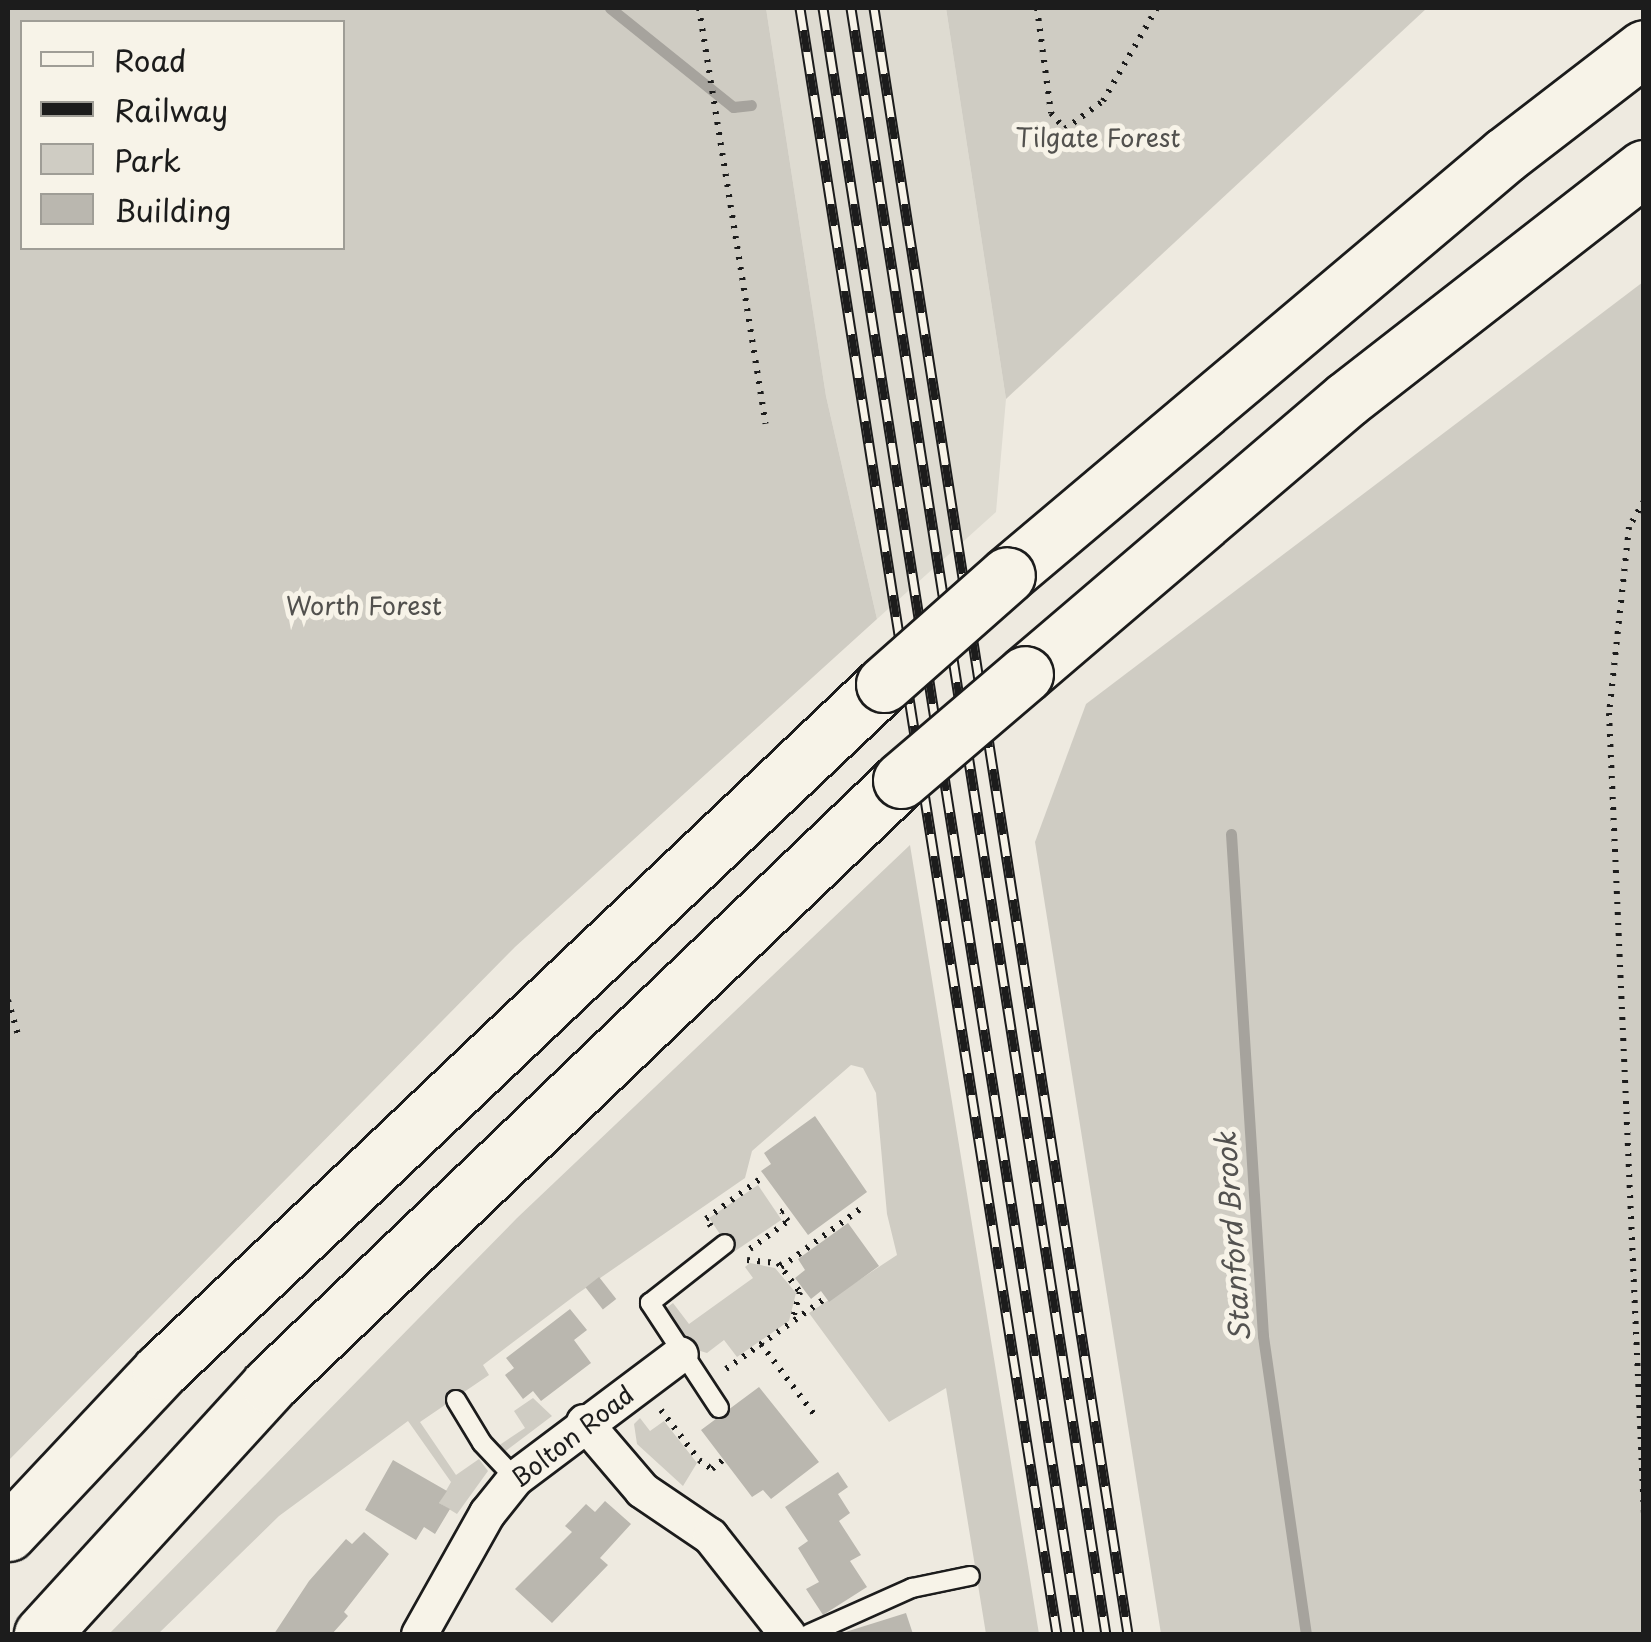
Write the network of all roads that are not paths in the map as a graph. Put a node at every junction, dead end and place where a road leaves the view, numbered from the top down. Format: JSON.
{"nodes":[{"id":1,"x":1644,"y":48,"type":"edge"},
{"id":2,"x":1644,"y":168,"type":"edge"},
{"id":3,"x":725,"y":1244,"type":"road end"},
{"id":4,"x":680,"y":1354,"type":"junction"},
{"id":5,"x":456,"y":1400,"type":"dead end"},
{"id":6,"x":720,"y":1408,"type":"dead end"},
{"id":7,"x":584,"y":1422,"type":"junction"},
{"id":8,"x":515,"y":1478,"type":"junction"},
{"id":9,"x":8,"y":1534,"type":"edge"},
{"id":10,"x":970,"y":1576,"type":"dead end"},
{"id":11,"x":42,"y":1634,"type":"edge"},
{"id":12,"x":418,"y":1634,"type":"edge"},
{"id":13,"x":786,"y":1634,"type":"edge"},
{"id":14,"x":809,"y":1634,"type":"edge"}],
"edges":[{"from":1,"to":9,"type":"highway","bridge":true},
{"from":2,"to":11,"type":"highway","bridge":true},
{"from":3,"to":4,"type":"lane"},
{"from":4,"to":6,"type":"lane"},
{"from":4,"to":7,"type":"street","name":"Bolton Road"},
{"from":5,"to":8,"type":"lane"},
{"from":7,"to":8,"type":"street","name":"Bolton Road"},
{"from":7,"to":13,"type":"street"},
{"from":8,"to":12,"type":"street","name":"Bolton Road"},
{"from":10,"to":14,"type":"lane"}]}
